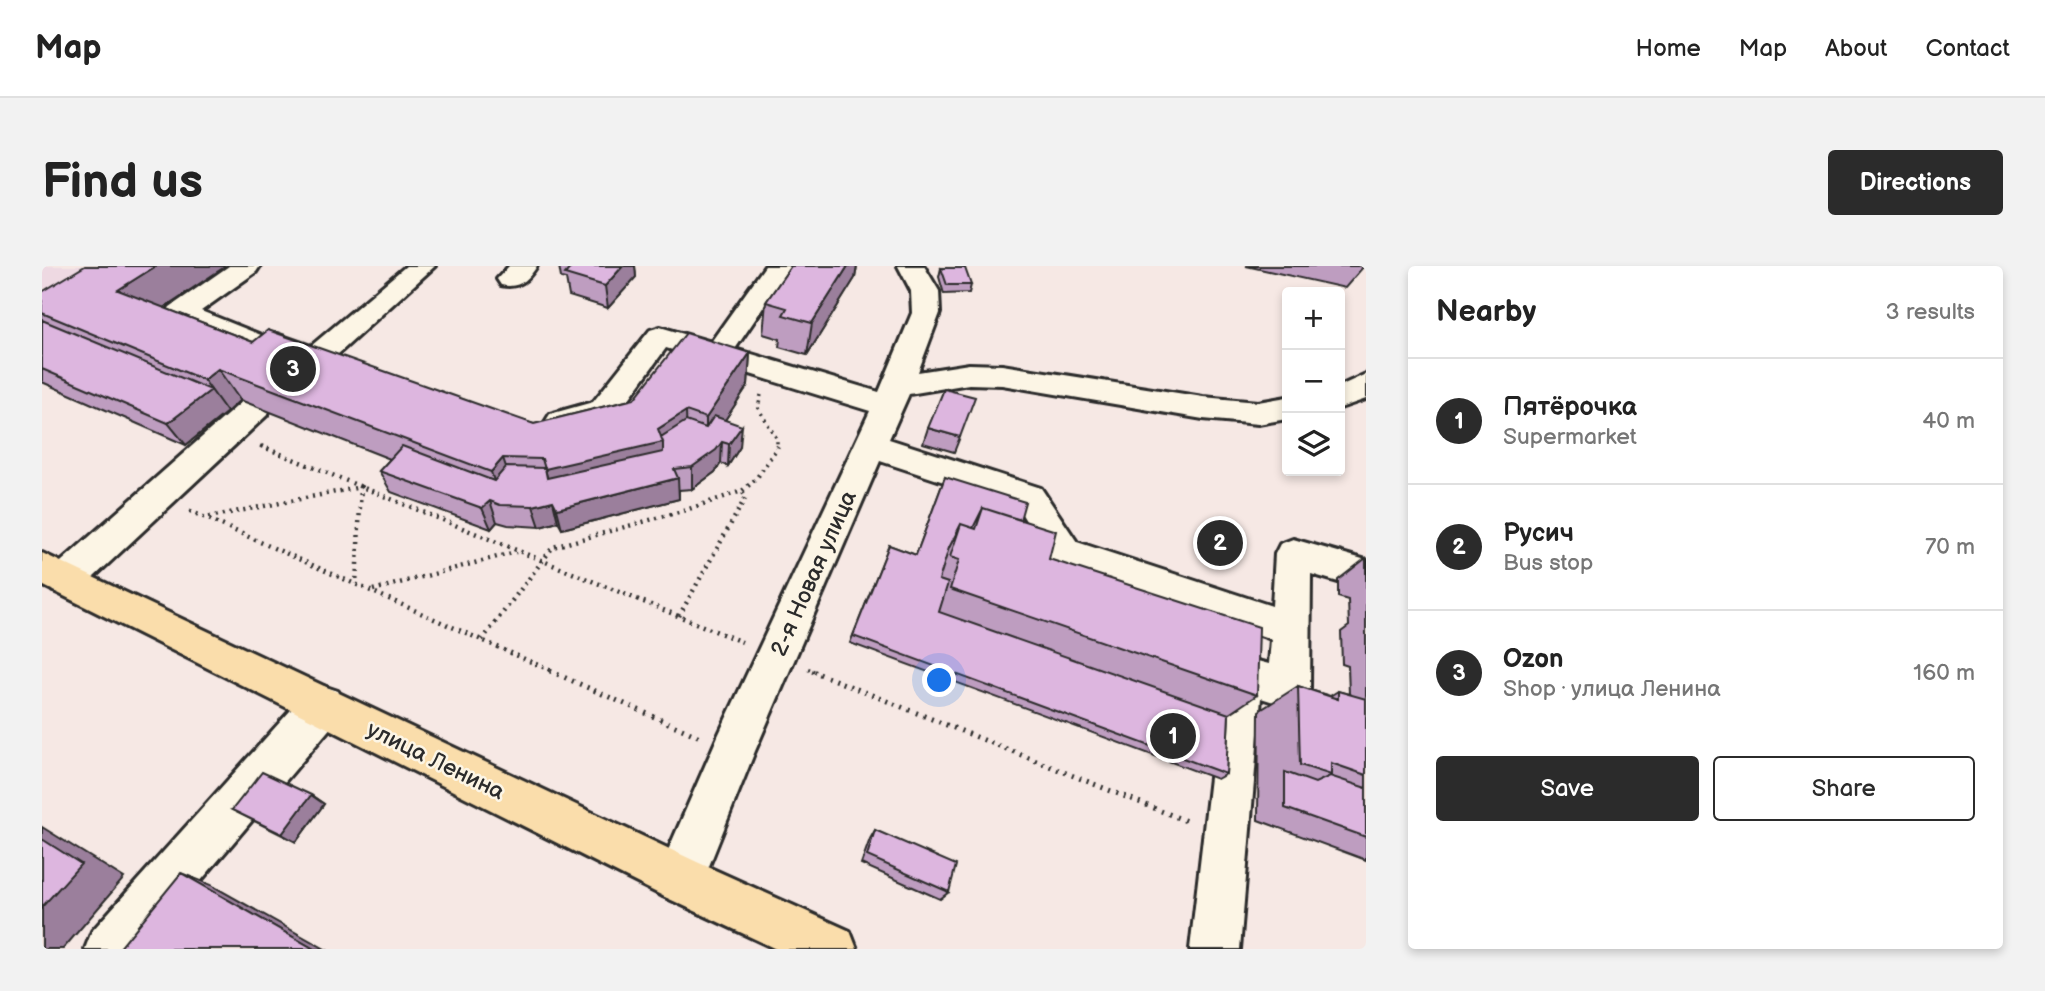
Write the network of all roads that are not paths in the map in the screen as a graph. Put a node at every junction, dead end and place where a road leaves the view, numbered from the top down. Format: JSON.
{"nodes":[{"id":1,"x":247,"y":266,"type":"edge"},
{"id":2,"x":422,"y":266,"type":"edge"},
{"id":3,"x":778,"y":266,"type":"edge"},
{"id":4,"x":911,"y":266,"type":"edge"},
{"id":5,"x":717,"y":354,"type":"junction"},
{"id":6,"x":1366,"y":384,"type":"edge"},
{"id":7,"x":1345,"y":395,"type":"edge"},
{"id":8,"x":892,"y":396,"type":"junction"},
{"id":9,"x":256,"y":407,"type":"edge"},
{"id":10,"x":1282,"y":409,"type":"edge"},
{"id":11,"x":534,"y":429,"type":"edge"},
{"id":12,"x":870,"y":445,"type":"junction"},
{"id":13,"x":54,"y":574,"type":"edge"},
{"id":14,"x":1366,"y":575,"type":"edge"},
{"id":15,"x":1290,"y":629,"type":"junction"},
{"id":16,"x":323,"y":705,"type":"junction"},
{"id":17,"x":680,"y":879,"type":"junction"},
{"id":18,"x":110,"y":949,"type":"edge"},
{"id":19,"x":832,"y":949,"type":"edge"},
{"id":20,"x":1215,"y":949,"type":"edge"}],
"edges":[{"from":1,"to":2,"type":"street"},
{"from":3,"to":5,"type":"street"},
{"from":4,"to":8,"type":"street","name":"2-я Новая улица"},
{"from":5,"to":8,"type":"street"},
{"from":5,"to":11,"type":"street"},
{"from":6,"to":7,"type":"street"},
{"from":8,"to":10,"type":"street"},
{"from":8,"to":12,"type":"street","name":"2-я Новая улица"},
{"from":9,"to":13,"type":"street"},
{"from":12,"to":15,"type":"street"},
{"from":12,"to":17,"type":"street","name":"2-я Новая улица"},
{"from":13,"to":16,"type":"main road","name":"улица Ленина"},
{"from":14,"to":15,"type":"street"},
{"from":15,"to":20,"type":"street"},
{"from":16,"to":17,"type":"main road","name":"улица Ленина"},
{"from":16,"to":18,"type":"street"},
{"from":17,"to":19,"type":"main road","name":"улица Ленина"}]}
